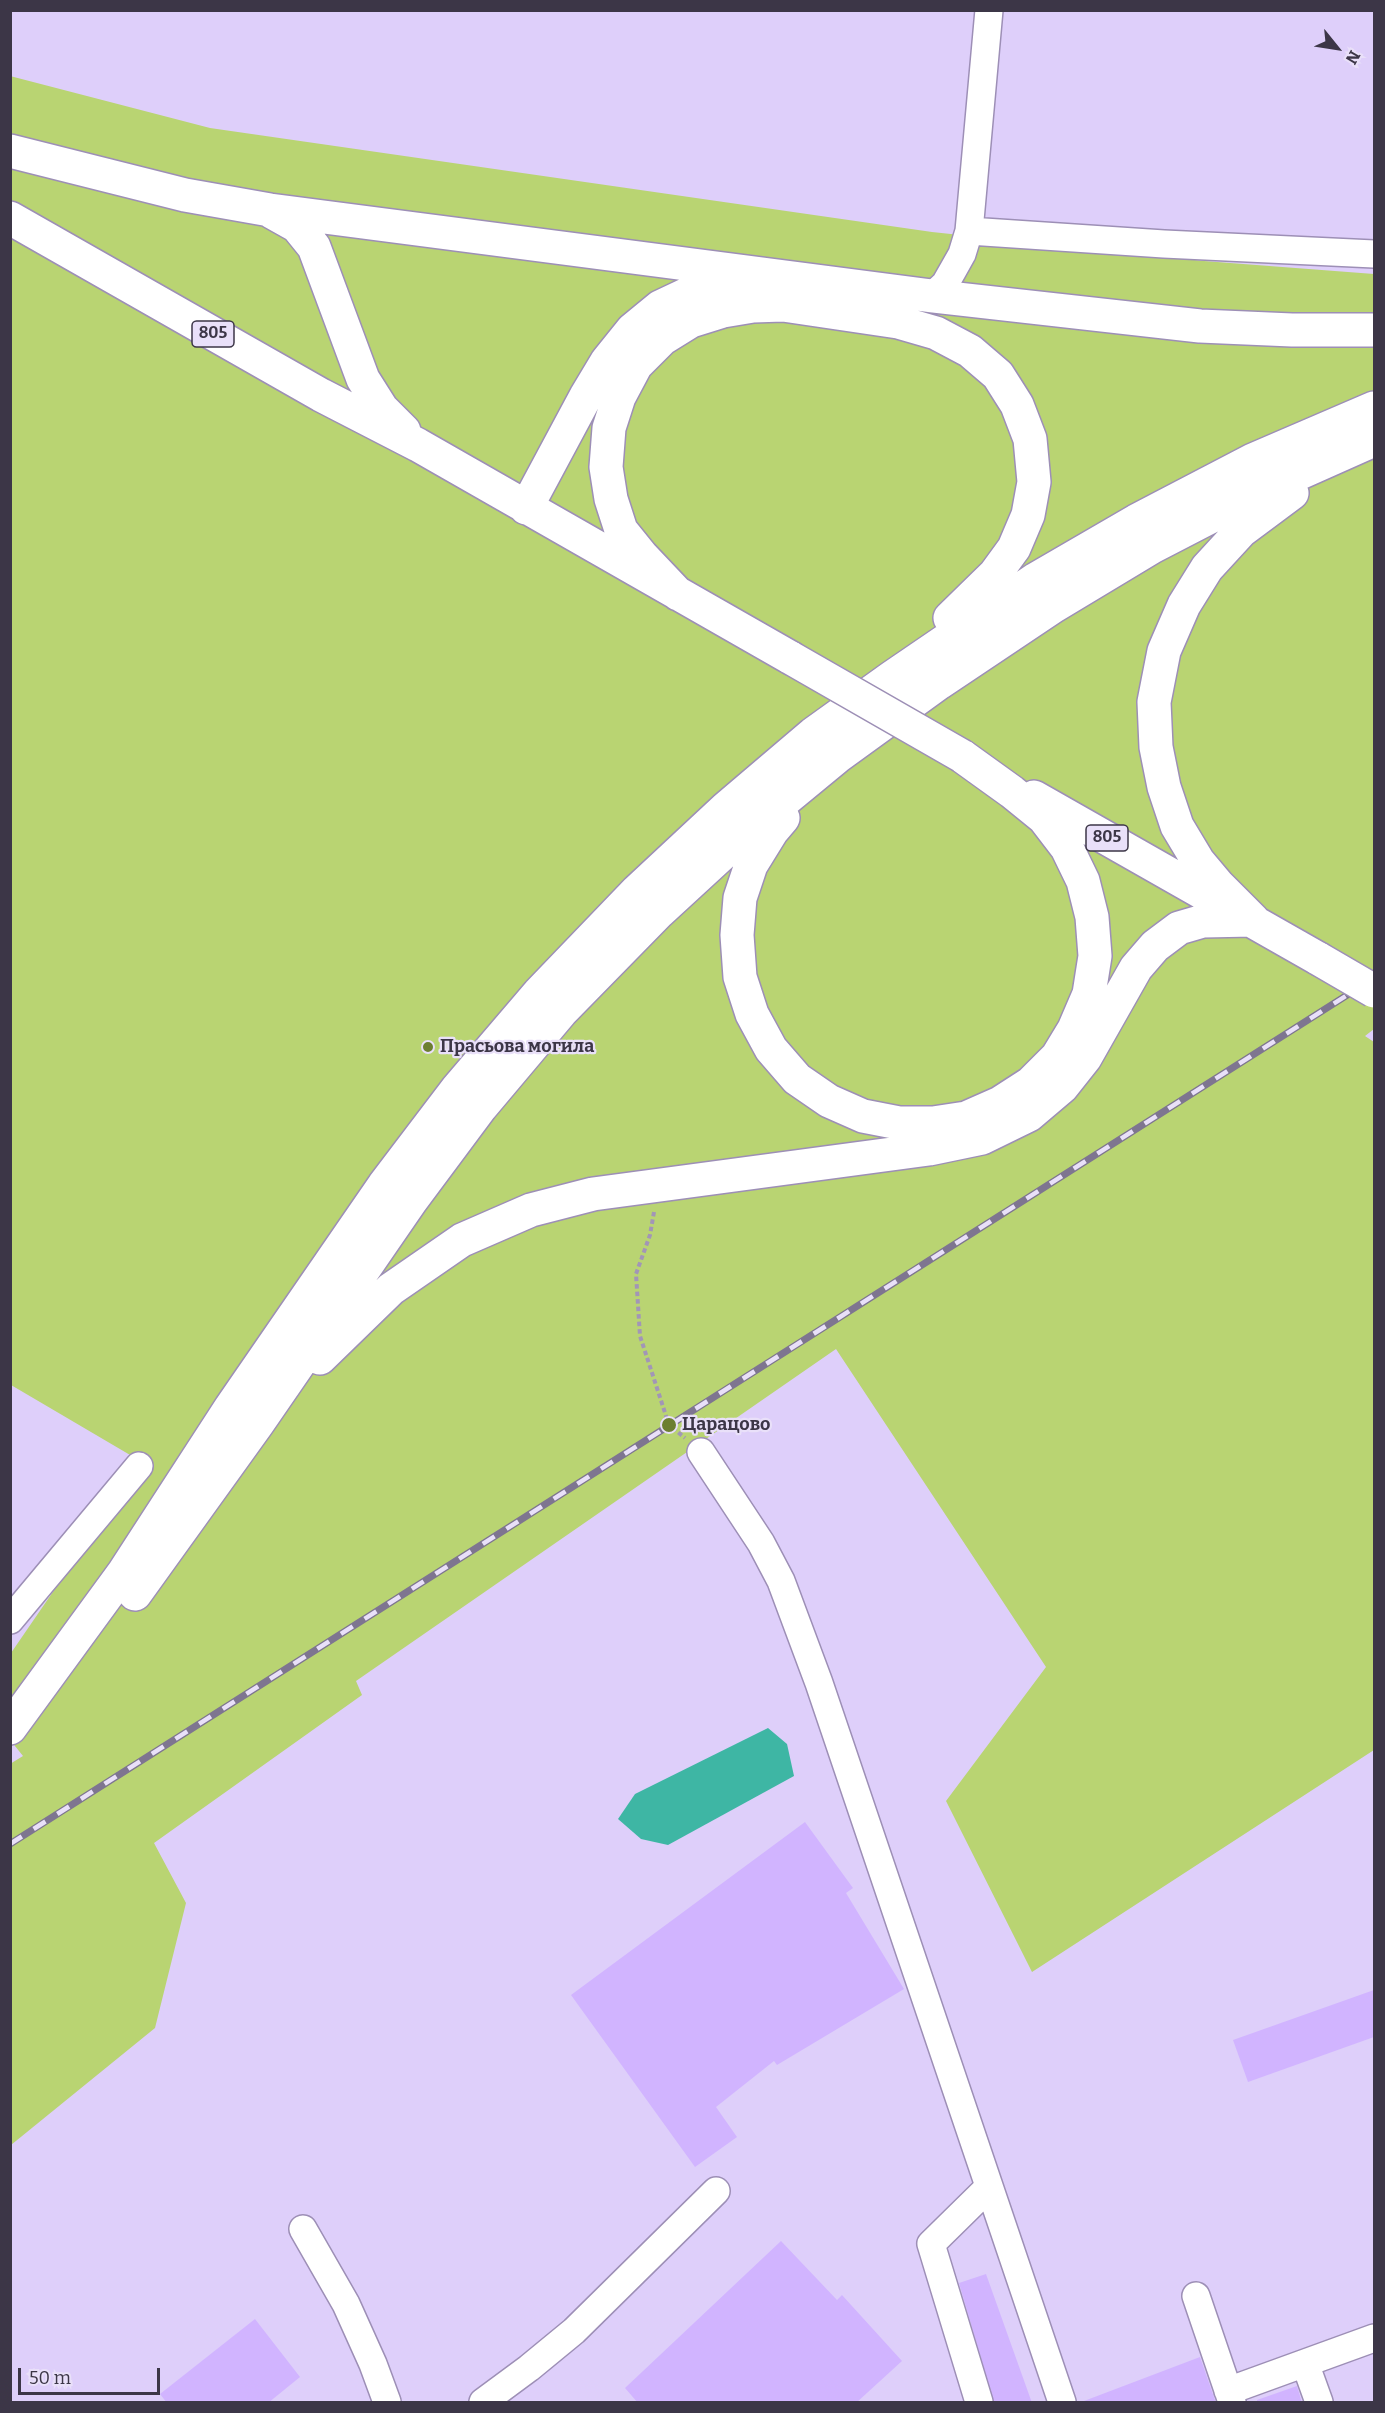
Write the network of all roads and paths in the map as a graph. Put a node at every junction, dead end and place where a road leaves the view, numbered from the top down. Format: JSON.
{"nodes":[{"id":1,"x":989,"y":10,"type":"edge"},
{"id":2,"x":10,"y":151,"type":"edge"},
{"id":3,"x":270,"y":210,"type":"junction"},
{"id":4,"x":10,"y":218,"type":"edge"},
{"id":5,"x":969,"y":231,"type":"junction"},
{"id":6,"x":1374,"y":254,"type":"edge"},
{"id":7,"x":785,"y":275,"type":"junction"},
{"id":8,"x":932,"y":296,"type":"junction"},
{"id":9,"x":1374,"y":330,"type":"edge"},
{"id":10,"x":1374,"y":408,"type":"edge"},
{"id":11,"x":1372,"y":441,"type":"edge"},
{"id":12,"x":418,"y":445,"type":"junction"},
{"id":13,"x":526,"y":508,"type":"junction"},
{"id":14,"x":678,"y":594,"type":"junction"},
{"id":15,"x":891,"y":678,"type":"junction"},
{"id":16,"x":962,"y":756,"type":"junction"},
{"id":17,"x":837,"y":757,"type":"junction"},
{"id":18,"x":1253,"y":921,"type":"junction"},
{"id":19,"x":1374,"y":991,"type":"edge"},
{"id":20,"x":659,"y":1185,"type":"junction"},
{"id":21,"x":258,"y":1423,"type":"junction"},
{"id":22,"x":701,"y":1452,"type":"joint"},
{"id":23,"x":139,"y":1466,"type":"dead end"},
{"id":24,"x":14,"y":1610,"type":"edge"},
{"id":25,"x":10,"y":1728,"type":"edge"},
{"id":26,"x":10,"y":1735,"type":"edge"},
{"id":27,"x":989,"y":2187,"type":"junction"},
{"id":28,"x":716,"y":2192,"type":"dead end"},
{"id":29,"x":303,"y":2229,"type":"dead end"},
{"id":30,"x":1196,"y":2296,"type":"dead end"},
{"id":31,"x":1374,"y":2338,"type":"edge"},
{"id":32,"x":1305,"y":2363,"type":"junction"},
{"id":33,"x":970,"y":2396,"type":"edge"},
{"id":34,"x":1230,"y":2397,"type":"edge"},
{"id":35,"x":387,"y":2403,"type":"edge"},
{"id":36,"x":483,"y":2403,"type":"edge"},
{"id":37,"x":1062,"y":2403,"type":"edge"},
{"id":38,"x":1319,"y":2403,"type":"edge"}],
"edges":[{"from":1,"to":5,"type":"street"},
{"from":2,"to":3,"type":"main road","number":"805"},
{"from":3,"to":7,"type":"main road"},
{"from":3,"to":12,"type":"main road","number":"805"},
{"from":4,"to":12,"type":"main road","number":"805"},
{"from":5,"to":6,"type":"street"},
{"from":5,"to":8,"type":"street"},
{"from":7,"to":8,"type":"main road"},
{"from":7,"to":13,"type":"main road"},
{"from":8,"to":9,"type":"main road"},
{"from":10,"to":15,"type":"main road"},
{"from":11,"to":17,"type":"main road"},
{"from":11,"to":18,"type":"main road"},
{"from":12,"to":13,"type":"main road","number":"805"},
{"from":13,"to":14,"type":"main road","number":"805"},
{"from":14,"to":15,"type":"main road"},
{"from":14,"to":16,"type":"main road","number":"805","bridge":true},
{"from":15,"to":25,"type":"main road"},
{"from":16,"to":17,"type":"main road"},
{"from":16,"to":18,"type":"main road","number":"805"},
{"from":17,"to":21,"type":"main road"},
{"from":18,"to":19,"type":"main road","number":"805","bridge":true},
{"from":18,"to":20,"type":"main road"},
{"from":20,"to":21,"type":"main road"},
{"from":20,"to":22,"type":"path"},
{"from":21,"to":26,"type":"main road"},
{"from":22,"to":27,"type":"street"},
{"from":23,"to":24,"type":"street"},
{"from":27,"to":33,"type":"street"},
{"from":27,"to":37,"type":"street"},
{"from":28,"to":36,"type":"street"},
{"from":29,"to":35,"type":"street"},
{"from":30,"to":34,"type":"street"},
{"from":31,"to":32,"type":"street"},
{"from":32,"to":34,"type":"street"},
{"from":32,"to":38,"type":"street"}]}
